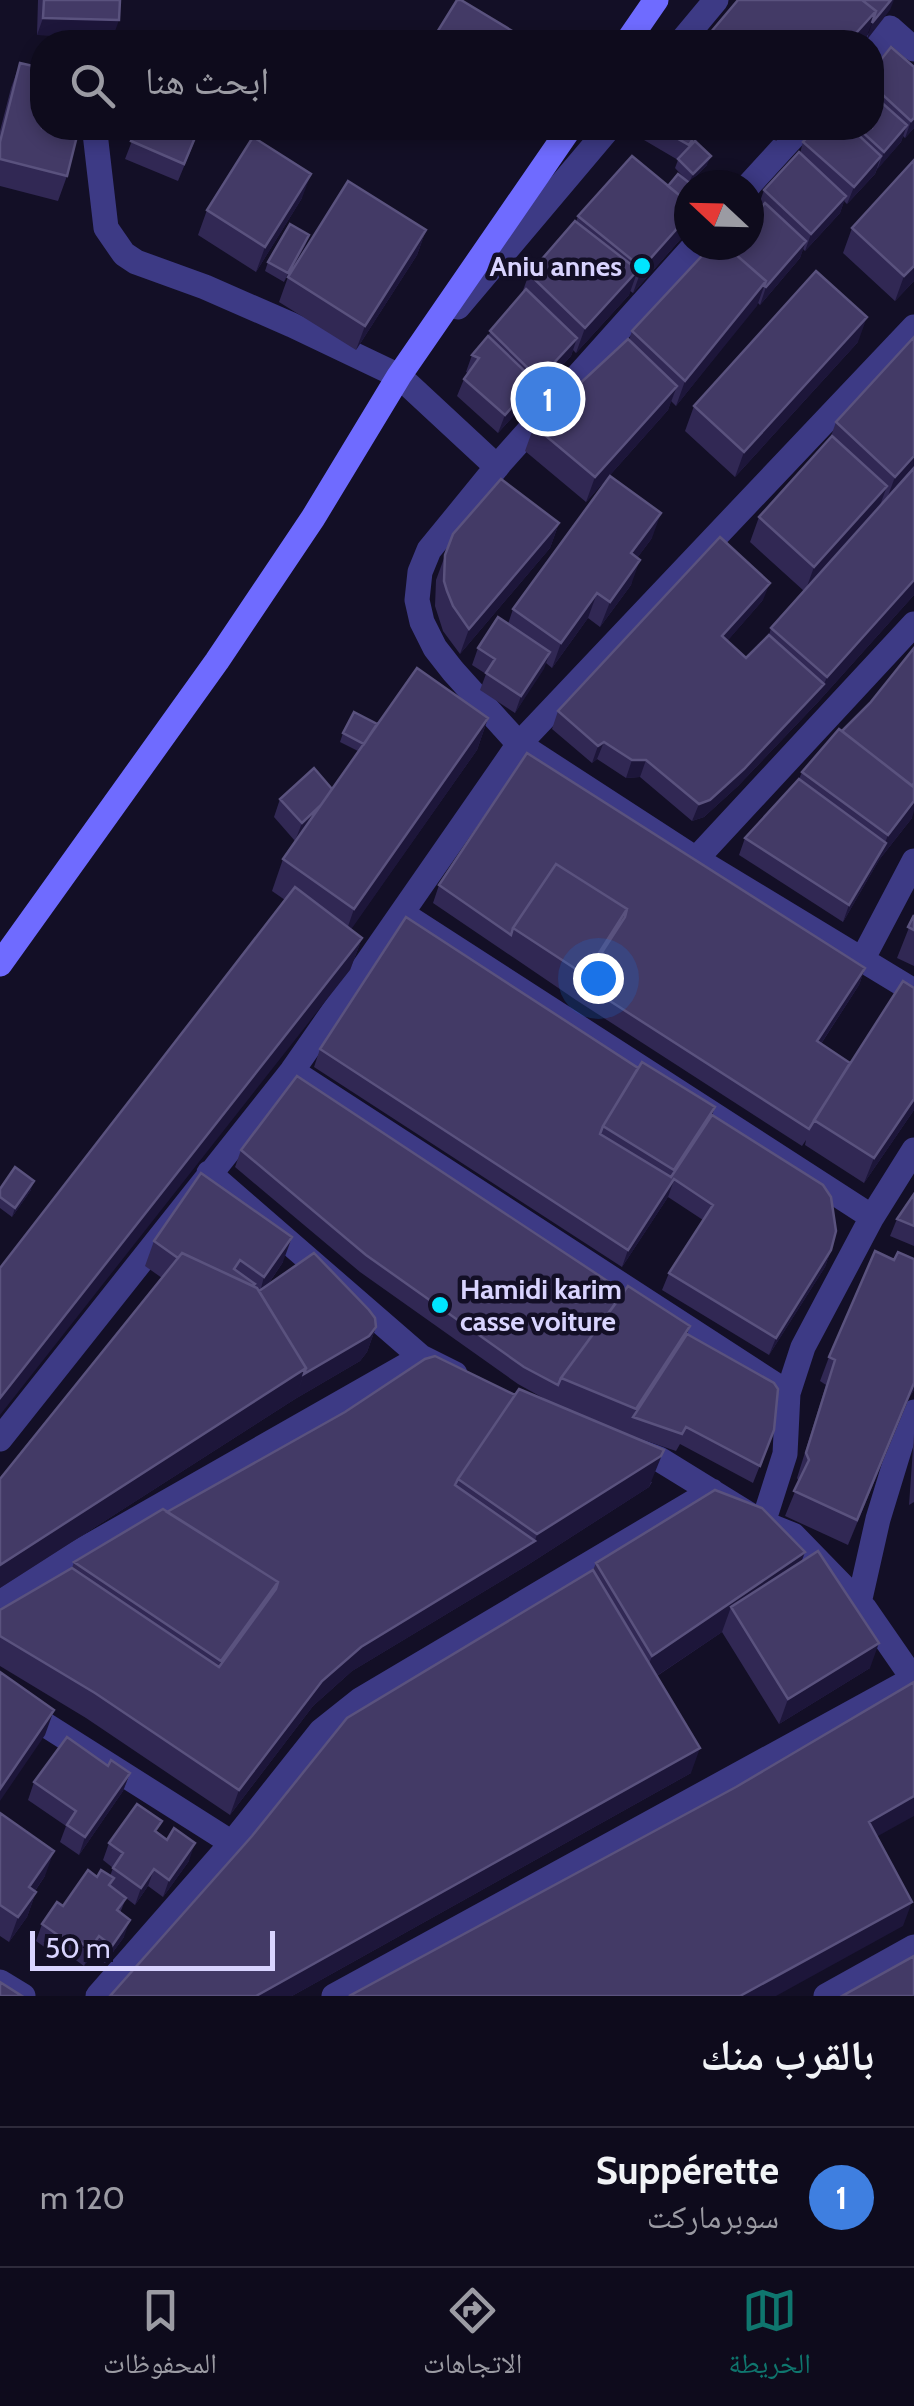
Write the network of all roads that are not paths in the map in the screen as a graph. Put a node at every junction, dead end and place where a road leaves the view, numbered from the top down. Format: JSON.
{"nodes":[{"id":1,"x":656,"y":0,"type":"edge"},
{"id":2,"x":716,"y":0,"type":"edge"},
{"id":3,"x":635,"y":30,"type":"edge"},
{"id":4,"x":691,"y":30,"type":"edge"},
{"id":5,"x":884,"y":35,"type":"edge"},
{"id":6,"x":914,"y":49,"type":"edge"},
{"id":7,"x":96,"y":140,"type":"edge"},
{"id":8,"x":562,"y":140,"type":"edge"},
{"id":9,"x":599,"y":140,"type":"edge"},
{"id":10,"x":790,"y":140,"type":"edge"},
{"id":11,"x":763,"y":170,"type":"edge"},
{"id":12,"x":682,"y":260,"type":"edge"},
{"id":13,"x":914,"y":327,"type":"edge"},
{"id":14,"x":399,"y":376,"type":"junction"},
{"id":15,"x":497,"y":466,"type":"junction"},
{"id":16,"x":914,"y":624,"type":"edge"},
{"id":17,"x":519,"y":744,"type":"junction"},
{"id":18,"x":696,"y":859,"type":"junction"},
{"id":19,"x":914,"y":861,"type":"edge"},
{"id":20,"x":403,"y":914,"type":"junction"},
{"id":21,"x":862,"y":960,"type":"junction"},
{"id":22,"x":0,"y":964,"type":"edge"},
{"id":23,"x":914,"y":991,"type":"edge"},
{"id":24,"x":292,"y":1071,"type":"junction"},
{"id":25,"x":914,"y":1150,"type":"edge"},
{"id":26,"x":209,"y":1173,"type":"junction"},
{"id":27,"x":872,"y":1217,"type":"junction"},
{"id":28,"x":420,"y":1357,"type":"junction"},
{"id":29,"x":482,"y":1388,"type":"edge"},
{"id":30,"x":788,"y":1393,"type":"junction"},
{"id":31,"x":914,"y":1412,"type":"edge"},
{"id":32,"x":604,"y":1438,"type":"edge"},
{"id":33,"x":0,"y":1439,"type":"edge"},
{"id":34,"x":712,"y":1491,"type":"junction"},
{"id":35,"x":763,"y":1523,"type":"junction"},
{"id":36,"x":0,"y":1596,"type":"edge"},
{"id":37,"x":858,"y":1603,"type":"junction"},
{"id":38,"x":914,"y":1680,"type":"edge"},
{"id":39,"x":0,"y":1696,"type":"edge"},
{"id":40,"x":232,"y":1843,"type":"junction"},
{"id":41,"x":914,"y":1947,"type":"edge"},
{"id":42,"x":0,"y":1982,"type":"edge"},
{"id":43,"x":23,"y":1996,"type":"edge"},
{"id":44,"x":98,"y":1996,"type":"edge"},
{"id":45,"x":334,"y":1996,"type":"edge"},
{"id":46,"x":826,"y":1996,"type":"edge"}],
"edges":[{"from":1,"to":3,"type":"main road"},
{"from":2,"to":4,"type":"street"},
{"from":5,"to":6,"type":"street"},
{"from":7,"to":14,"type":"street"},
{"from":8,"to":14,"type":"main road"},
{"from":9,"to":14,"type":"street"},
{"from":10,"to":11,"type":"street"},
{"from":12,"to":15,"type":"street"},
{"from":13,"to":17,"type":"street"},
{"from":14,"to":15,"type":"street"},
{"from":14,"to":22,"type":"main road"},
{"from":15,"to":17,"type":"street"},
{"from":16,"to":18,"type":"street"},
{"from":17,"to":18,"type":"street"},
{"from":17,"to":20,"type":"street"},
{"from":18,"to":21,"type":"street"},
{"from":19,"to":21,"type":"street"},
{"from":20,"to":24,"type":"street"},
{"from":20,"to":27,"type":"street"},
{"from":21,"to":23,"type":"street"},
{"from":24,"to":26,"type":"street"},
{"from":24,"to":30,"type":"street"},
{"from":25,"to":27,"type":"street"},
{"from":26,"to":28,"type":"street"},
{"from":26,"to":33,"type":"street"},
{"from":27,"to":30,"type":"street"},
{"from":28,"to":29,"type":"street"},
{"from":28,"to":36,"type":"street"},
{"from":30,"to":35,"type":"street"},
{"from":31,"to":37,"type":"street"},
{"from":32,"to":34,"type":"street"},
{"from":34,"to":35,"type":"street"},
{"from":34,"to":40,"type":"street"},
{"from":35,"to":37,"type":"street"},
{"from":37,"to":38,"type":"street"},
{"from":38,"to":45,"type":"street"},
{"from":39,"to":40,"type":"street"},
{"from":40,"to":44,"type":"street"},
{"from":41,"to":46,"type":"street"},
{"from":42,"to":43,"type":"street"}]}
